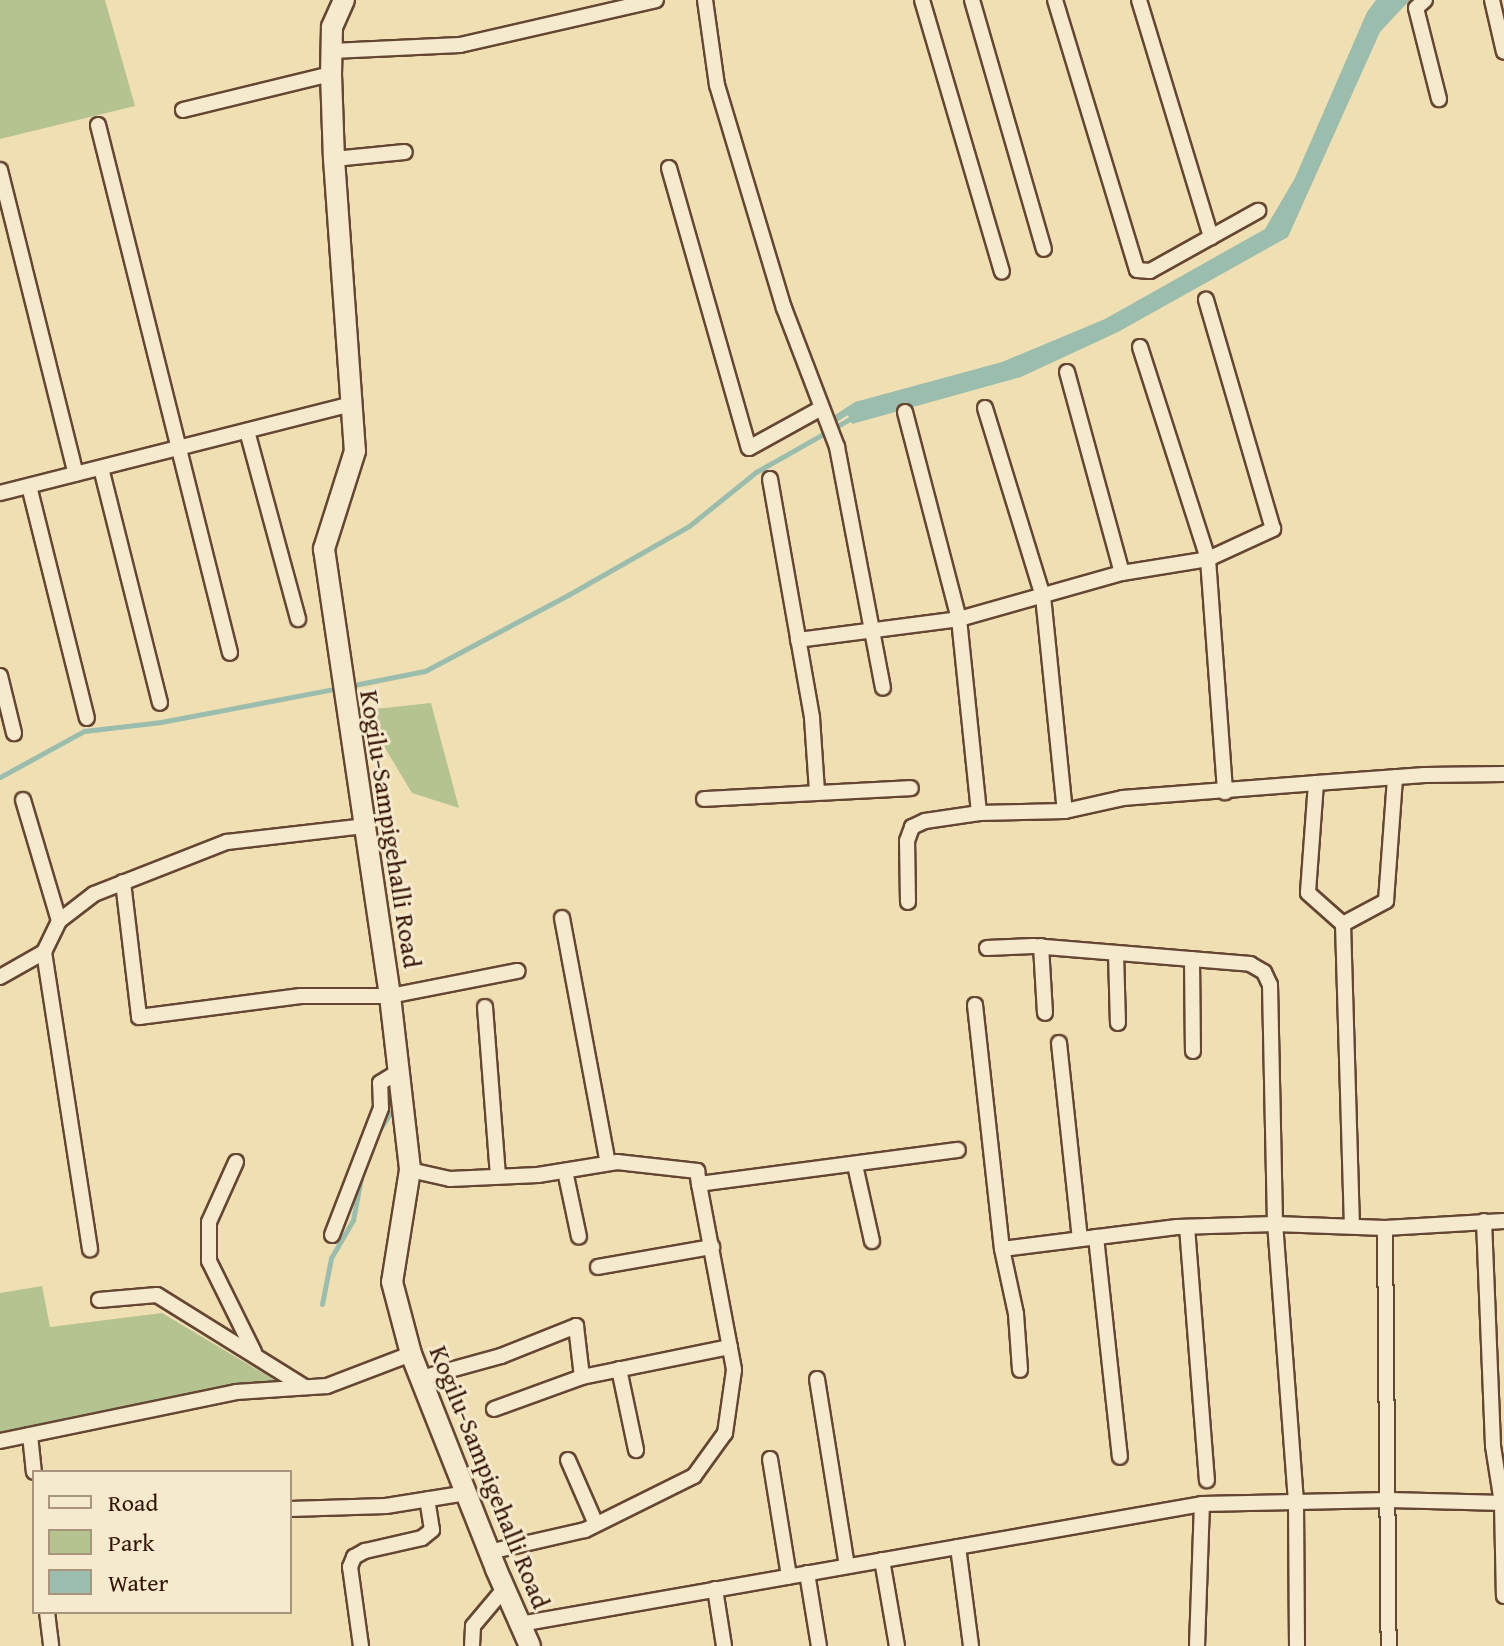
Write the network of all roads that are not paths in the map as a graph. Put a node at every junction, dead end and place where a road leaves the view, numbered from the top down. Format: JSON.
{"nodes":[{"id":1,"x":344,"y":0,"type":"edge"},
{"id":2,"x":656,"y":0,"type":"edge"},
{"id":3,"x":705,"y":0,"type":"edge"},
{"id":4,"x":922,"y":0,"type":"edge"},
{"id":5,"x":972,"y":0,"type":"edge"},
{"id":6,"x":1055,"y":0,"type":"edge"},
{"id":7,"x":1139,"y":0,"type":"edge"},
{"id":8,"x":1425,"y":0,"type":"edge"},
{"id":9,"x":1492,"y":0,"type":"edge"},
{"id":10,"x":332,"y":51,"type":"junction"},
{"id":11,"x":1504,"y":52,"type":"edge"},
{"id":12,"x":331,"y":74,"type":"junction"},
{"id":13,"x":1439,"y":99,"type":"dead end"},
{"id":14,"x":183,"y":110,"type":"dead end"},
{"id":15,"x":98,"y":125,"type":"dead end"},
{"id":16,"x":405,"y":152,"type":"dead end"},
{"id":17,"x":334,"y":159,"type":"junction"},
{"id":18,"x":669,"y":168,"type":"dead end"},
{"id":19,"x":0,"y":170,"type":"edge"},
{"id":20,"x":1258,"y":211,"type":"dead end"},
{"id":21,"x":1211,"y":237,"type":"junction"},
{"id":22,"x":1044,"y":249,"type":"dead end"},
{"id":23,"x":1002,"y":271,"type":"dead end"},
{"id":24,"x":1206,"y":300,"type":"dead end"},
{"id":25,"x":1140,"y":347,"type":"dead end"},
{"id":26,"x":1067,"y":372,"type":"dead end"},
{"id":27,"x":353,"y":404,"type":"junction"},
{"id":28,"x":985,"y":408,"type":"dead end"},
{"id":29,"x":820,"y":409,"type":"junction"},
{"id":30,"x":905,"y":412,"type":"dead end"},
{"id":31,"x":247,"y":431,"type":"junction"},
{"id":32,"x":179,"y":448,"type":"junction"},
{"id":33,"x":101,"y":468,"type":"junction"},
{"id":34,"x":76,"y":474,"type":"junction"},
{"id":35,"x":770,"y":479,"type":"dead end"},
{"id":36,"x":29,"y":486,"type":"junction"},
{"id":37,"x":0,"y":493,"type":"edge"},
{"id":38,"x":1208,"y":559,"type":"junction"},
{"id":39,"x":1122,"y":573,"type":"junction"},
{"id":40,"x":1043,"y":596,"type":"junction"},
{"id":41,"x":298,"y":619,"type":"dead end"},
{"id":42,"x":959,"y":619,"type":"junction"},
{"id":43,"x":871,"y":630,"type":"junction"},
{"id":44,"x":798,"y":640,"type":"junction"},
{"id":45,"x":230,"y":653,"type":"dead end"},
{"id":46,"x":0,"y":676,"type":"edge"},
{"id":47,"x":883,"y":688,"type":"dead end"},
{"id":48,"x":160,"y":703,"type":"dead end"},
{"id":49,"x":87,"y":718,"type":"dead end"},
{"id":50,"x":14,"y":733,"type":"dead end"},
{"id":51,"x":1504,"y":774,"type":"edge"},
{"id":52,"x":1395,"y":777,"type":"junction"},
{"id":53,"x":1316,"y":783,"type":"junction"},
{"id":54,"x":911,"y":788,"type":"dead end"},
{"id":55,"x":817,"y":792,"type":"junction"},
{"id":56,"x":1225,"y":792,"type":"junction"},
{"id":57,"x":704,"y":799,"type":"dead end"},
{"id":58,"x":23,"y":800,"type":"dead end"},
{"id":59,"x":1065,"y":811,"type":"junction"},
{"id":60,"x":979,"y":813,"type":"junction"},
{"id":61,"x":366,"y":826,"type":"junction"},
{"id":62,"x":123,"y":882,"type":"junction"},
{"id":63,"x":908,"y":902,"type":"dead end"},
{"id":64,"x":562,"y":918,"type":"dead end"},
{"id":65,"x":59,"y":921,"type":"junction"},
{"id":66,"x":1343,"y":924,"type":"junction"},
{"id":67,"x":1041,"y":946,"type":"junction"},
{"id":68,"x":987,"y":948,"type":"dead end"},
{"id":69,"x":44,"y":952,"type":"junction"},
{"id":70,"x":1116,"y":953,"type":"junction"},
{"id":71,"x":1192,"y":959,"type":"junction"},
{"id":72,"x":518,"y":971,"type":"dead end"},
{"id":73,"x":0,"y":977,"type":"edge"},
{"id":74,"x":390,"y":996,"type":"junction"},
{"id":75,"x":975,"y":1005,"type":"dead end"},
{"id":76,"x":485,"y":1007,"type":"dead end"},
{"id":77,"x":1045,"y":1013,"type":"dead end"},
{"id":78,"x":1118,"y":1023,"type":"dead end"},
{"id":79,"x":1059,"y":1043,"type":"dead end"},
{"id":80,"x":1193,"y":1051,"type":"dead end"},
{"id":81,"x":399,"y":1071,"type":"junction"},
{"id":82,"x":958,"y":1150,"type":"dead end"},
{"id":83,"x":236,"y":1162,"type":"dead end"},
{"id":84,"x":608,"y":1163,"type":"junction"},
{"id":85,"x":855,"y":1165,"type":"junction"},
{"id":86,"x":410,"y":1170,"type":"junction"},
{"id":87,"x":565,"y":1171,"type":"junction"},
{"id":88,"x":498,"y":1177,"type":"junction"},
{"id":89,"x":699,"y":1184,"type":"junction"},
{"id":90,"x":1484,"y":1221,"type":"junction"},
{"id":91,"x":1504,"y":1221,"type":"edge"},
{"id":92,"x":1275,"y":1224,"type":"junction"},
{"id":93,"x":1352,"y":1226,"type":"junction"},
{"id":94,"x":1187,"y":1227,"type":"junction"},
{"id":95,"x":1385,"y":1228,"type":"junction"},
{"id":96,"x":332,"y":1235,"type":"dead end"},
{"id":97,"x":579,"y":1237,"type":"dead end"},
{"id":98,"x":1096,"y":1237,"type":"junction"},
{"id":99,"x":1080,"y":1239,"type":"junction"},
{"id":100,"x":872,"y":1241,"type":"dead end"},
{"id":101,"x":712,"y":1247,"type":"junction"},
{"id":102,"x":90,"y":1249,"type":"dead end"},
{"id":103,"x":1002,"y":1249,"type":"junction"},
{"id":104,"x":598,"y":1267,"type":"dead end"},
{"id":105,"x":99,"y":1300,"type":"dead end"},
{"id":106,"x":730,"y":1347,"type":"junction"},
{"id":107,"x":411,"y":1354,"type":"junction"},
{"id":108,"x":256,"y":1355,"type":"junction"},
{"id":109,"x":619,"y":1369,"type":"junction"},
{"id":110,"x":1020,"y":1370,"type":"dead end"},
{"id":111,"x":582,"y":1377,"type":"junction"},
{"id":112,"x":421,"y":1378,"type":"junction"},
{"id":113,"x":817,"y":1379,"type":"dead end"},
{"id":114,"x":306,"y":1387,"type":"junction"},
{"id":115,"x":494,"y":1409,"type":"dead end"},
{"id":116,"x":30,"y":1435,"type":"junction"},
{"id":117,"x":0,"y":1441,"type":"edge"},
{"id":118,"x":636,"y":1450,"type":"dead end"},
{"id":119,"x":1120,"y":1457,"type":"dead end"},
{"id":120,"x":770,"y":1459,"type":"dead end"},
{"id":121,"x":568,"y":1460,"type":"dead end"},
{"id":122,"x":34,"y":1470,"type":"edge"},
{"id":123,"x":1207,"y":1480,"type":"dead end"},
{"id":124,"x":466,"y":1493,"type":"junction"},
{"id":125,"x":427,"y":1499,"type":"junction"},
{"id":126,"x":1389,"y":1500,"type":"junction"},
{"id":127,"x":1296,"y":1502,"type":"junction"},
{"id":128,"x":1503,"y":1503,"type":"edge"},
{"id":129,"x":1202,"y":1504,"type":"junction"},
{"id":130,"x":292,"y":1509,"type":"edge"},
{"id":131,"x":596,"y":1524,"type":"junction"},
{"id":132,"x":958,"y":1547,"type":"junction"},
{"id":133,"x":489,"y":1552,"type":"junction"},
{"id":134,"x":882,"y":1560,"type":"junction"},
{"id":135,"x":847,"y":1566,"type":"junction"},
{"id":136,"x":807,"y":1573,"type":"junction"},
{"id":137,"x":789,"y":1576,"type":"junction"},
{"id":138,"x":504,"y":1589,"type":"junction"},
{"id":139,"x":715,"y":1589,"type":"junction"},
{"id":140,"x":1504,"y":1596,"type":"edge"},
{"id":141,"x":47,"y":1614,"type":"edge"},
{"id":142,"x":520,"y":1624,"type":"junction"},
{"id":143,"x":51,"y":1646,"type":"edge"},
{"id":144,"x":361,"y":1646,"type":"edge"},
{"id":145,"x":472,"y":1646,"type":"edge"},
{"id":146,"x":530,"y":1646,"type":"edge"},
{"id":147,"x":724,"y":1646,"type":"edge"},
{"id":148,"x":819,"y":1646,"type":"edge"},
{"id":149,"x":897,"y":1646,"type":"edge"},
{"id":150,"x":971,"y":1646,"type":"edge"},
{"id":151,"x":1197,"y":1646,"type":"edge"},
{"id":152,"x":1297,"y":1646,"type":"edge"},
{"id":153,"x":1389,"y":1646,"type":"edge"}],
"edges":[{"from":1,"to":10,"type":"street","name":"Kogilu-Sampigehalli Road"},
{"from":2,"to":10,"type":"street"},
{"from":3,"to":29,"type":"street"},
{"from":4,"to":23,"type":"street"},
{"from":5,"to":22,"type":"street"},
{"from":6,"to":21,"type":"street"},
{"from":7,"to":21,"type":"street"},
{"from":8,"to":13,"type":"street"},
{"from":9,"to":11,"type":"street"},
{"from":10,"to":12,"type":"street","name":"Kogilu-Sampigehalli Road"},
{"from":12,"to":14,"type":"street"},
{"from":12,"to":17,"type":"street","name":"Kogilu-Sampigehalli Road"},
{"from":15,"to":32,"type":"street"},
{"from":16,"to":17,"type":"street"},
{"from":17,"to":27,"type":"street","name":"Kogilu-Sampigehalli Road"},
{"from":18,"to":29,"type":"street"},
{"from":19,"to":34,"type":"street"},
{"from":20,"to":21,"type":"street"},
{"from":24,"to":38,"type":"street"},
{"from":25,"to":38,"type":"street"},
{"from":26,"to":39,"type":"street"},
{"from":27,"to":31,"type":"street"},
{"from":27,"to":61,"type":"street","name":"Kogilu-Sampigehalli Road"},
{"from":28,"to":40,"type":"street"},
{"from":29,"to":43,"type":"street"},
{"from":30,"to":42,"type":"street"},
{"from":31,"to":32,"type":"street"},
{"from":31,"to":41,"type":"street"},
{"from":32,"to":33,"type":"street"},
{"from":32,"to":45,"type":"street"},
{"from":33,"to":34,"type":"street"},
{"from":33,"to":48,"type":"street"},
{"from":34,"to":36,"type":"street"},
{"from":35,"to":44,"type":"street"},
{"from":36,"to":37,"type":"street"},
{"from":36,"to":49,"type":"street"},
{"from":38,"to":39,"type":"street"},
{"from":38,"to":56,"type":"street"},
{"from":39,"to":40,"type":"street"},
{"from":40,"to":42,"type":"street"},
{"from":40,"to":59,"type":"street"},
{"from":42,"to":43,"type":"street"},
{"from":42,"to":60,"type":"street"},
{"from":43,"to":44,"type":"street"},
{"from":43,"to":47,"type":"street"},
{"from":44,"to":55,"type":"street"},
{"from":46,"to":50,"type":"street"},
{"from":51,"to":52,"type":"street"},
{"from":52,"to":53,"type":"street"},
{"from":52,"to":66,"type":"street"},
{"from":53,"to":56,"type":"street"},
{"from":53,"to":66,"type":"street"},
{"from":54,"to":55,"type":"street"},
{"from":55,"to":57,"type":"street"},
{"from":56,"to":59,"type":"street"},
{"from":58,"to":65,"type":"street"},
{"from":59,"to":60,"type":"street"},
{"from":60,"to":63,"type":"street"},
{"from":61,"to":62,"type":"street"},
{"from":61,"to":74,"type":"street","name":"Kogilu-Sampigehalli Road"},
{"from":62,"to":65,"type":"street"},
{"from":62,"to":74,"type":"street"},
{"from":64,"to":84,"type":"street"},
{"from":65,"to":69,"type":"street"},
{"from":66,"to":93,"type":"street"},
{"from":67,"to":68,"type":"street"},
{"from":67,"to":70,"type":"street"},
{"from":67,"to":77,"type":"street"},
{"from":69,"to":73,"type":"street"},
{"from":69,"to":102,"type":"street"},
{"from":70,"to":71,"type":"street"},
{"from":70,"to":78,"type":"street"},
{"from":71,"to":80,"type":"street"},
{"from":71,"to":92,"type":"street"},
{"from":72,"to":74,"type":"street"},
{"from":74,"to":81,"type":"street","name":"Kogilu-Sampigehalli Road"},
{"from":75,"to":103,"type":"street"},
{"from":76,"to":88,"type":"street"},
{"from":79,"to":99,"type":"street"},
{"from":81,"to":86,"type":"street","name":"Kogilu-Sampigehalli Road"},
{"from":81,"to":96,"type":"street"},
{"from":82,"to":85,"type":"street"},
{"from":83,"to":108,"type":"street"},
{"from":84,"to":87,"type":"street"},
{"from":84,"to":89,"type":"street"},
{"from":85,"to":89,"type":"street"},
{"from":85,"to":100,"type":"street"},
{"from":86,"to":88,"type":"street"},
{"from":86,"to":107,"type":"street","name":"Kogilu-Sampigehalli Road"},
{"from":87,"to":88,"type":"street"},
{"from":87,"to":97,"type":"street"},
{"from":89,"to":101,"type":"street"},
{"from":90,"to":91,"type":"street"},
{"from":90,"to":95,"type":"street"},
{"from":90,"to":128,"type":"street"},
{"from":92,"to":93,"type":"street"},
{"from":92,"to":94,"type":"street"},
{"from":92,"to":127,"type":"street"},
{"from":93,"to":95,"type":"street"},
{"from":94,"to":98,"type":"street"},
{"from":94,"to":123,"type":"street"},
{"from":95,"to":126,"type":"street"},
{"from":98,"to":99,"type":"street"},
{"from":98,"to":119,"type":"street"},
{"from":99,"to":103,"type":"street"},
{"from":101,"to":104,"type":"street"},
{"from":101,"to":106,"type":"street"},
{"from":103,"to":110,"type":"street"},
{"from":105,"to":108,"type":"street"},
{"from":106,"to":109,"type":"street"},
{"from":106,"to":131,"type":"street"},
{"from":107,"to":112,"type":"street","name":"Kogilu-Sampigehalli Road"},
{"from":107,"to":114,"type":"street"},
{"from":108,"to":114,"type":"street"},
{"from":109,"to":111,"type":"street"},
{"from":109,"to":118,"type":"street"},
{"from":111,"to":112,"type":"street"},
{"from":111,"to":115,"type":"street"},
{"from":112,"to":124,"type":"street","name":"Kogilu-Sampigehalli Road"},
{"from":113,"to":135,"type":"street"},
{"from":114,"to":116,"type":"street"},
{"from":116,"to":117,"type":"street"},
{"from":116,"to":122,"type":"street"},
{"from":120,"to":137,"type":"street"},
{"from":121,"to":131,"type":"street"},
{"from":124,"to":125,"type":"street"},
{"from":124,"to":133,"type":"street","name":"Kogilu-Sampigehalli Road"},
{"from":125,"to":130,"type":"street"},
{"from":125,"to":144,"type":"street"},
{"from":126,"to":127,"type":"street"},
{"from":126,"to":128,"type":"street"},
{"from":126,"to":153,"type":"street"},
{"from":127,"to":129,"type":"street"},
{"from":127,"to":152,"type":"street"},
{"from":128,"to":140,"type":"street"},
{"from":129,"to":132,"type":"street"},
{"from":129,"to":151,"type":"street"},
{"from":131,"to":133,"type":"street"},
{"from":132,"to":134,"type":"street"},
{"from":132,"to":150,"type":"street"},
{"from":133,"to":138,"type":"street","name":"Kogilu-Sampigehalli Road"},
{"from":134,"to":135,"type":"street"},
{"from":134,"to":149,"type":"street"},
{"from":135,"to":136,"type":"street"},
{"from":136,"to":137,"type":"street"},
{"from":136,"to":148,"type":"street"},
{"from":137,"to":139,"type":"street"},
{"from":138,"to":142,"type":"street","name":"Kogilu-Sampigehalli Road"},
{"from":138,"to":145,"type":"street"},
{"from":139,"to":142,"type":"street"},
{"from":139,"to":147,"type":"street"},
{"from":141,"to":143,"type":"street"},
{"from":142,"to":146,"type":"street","name":"Kogilu-Sampigehalli Road"}]}
